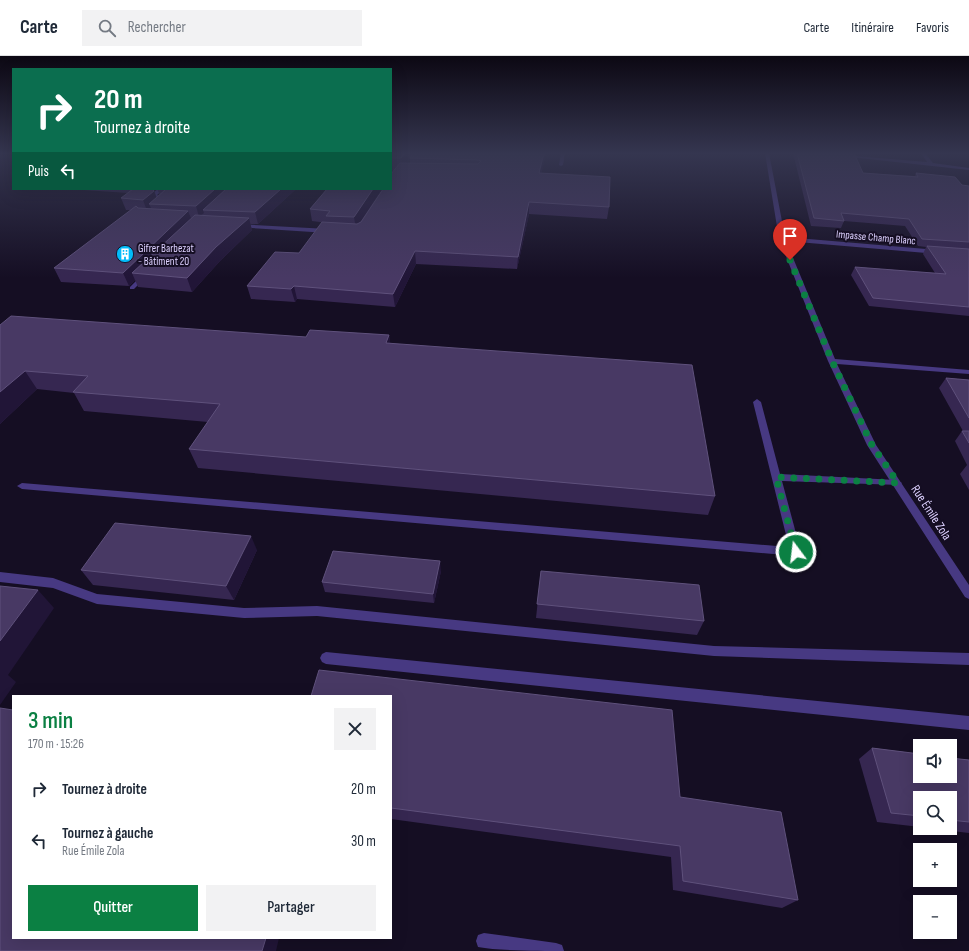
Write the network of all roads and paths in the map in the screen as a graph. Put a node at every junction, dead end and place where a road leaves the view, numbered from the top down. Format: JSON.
{"nodes":[{"id":1,"x":153,"y":195,"type":"edge"},
{"id":2,"x":774,"y":195,"type":"edge"},
{"id":3,"x":155,"y":210,"type":"edge"},
{"id":4,"x":229,"y":226,"type":"edge"},
{"id":5,"x":336,"y":232,"type":"edge"},
{"id":6,"x":782,"y":240,"type":"junction"},
{"id":7,"x":945,"y":252,"type":"edge"},
{"id":8,"x":152,"y":269,"type":"edge"},
{"id":9,"x":132,"y":288,"type":"dead end"},
{"id":10,"x":832,"y":361,"type":"junction"},
{"id":11,"x":969,"y":372,"type":"edge"},
{"id":12,"x":757,"y":402,"type":"dead end"},
{"id":13,"x":776,"y":477,"type":"junction"},
{"id":14,"x":898,"y":483,"type":"junction"},
{"id":15,"x":22,"y":486,"type":"dead end"},
{"id":16,"x":0,"y":577,"type":"edge"},
{"id":17,"x":969,"y":594,"type":"edge"},
{"id":18,"x":326,"y":658,"type":"dead end"},
{"id":19,"x":969,"y":659,"type":"edge"},
{"id":20,"x":969,"y":723,"type":"edge"},
{"id":21,"x":484,"y":941,"type":"dead end"},
{"id":22,"x":556,"y":951,"type":"edge"}],
"edges":[{"from":1,"to":3,"type":"street"},
{"from":2,"to":6,"type":"street","name":"Rue Émile Zola"},
{"from":4,"to":5,"type":"street"},
{"from":6,"to":7,"type":"street","name":"Impasse Champ Blanc"},
{"from":6,"to":10,"type":"street","name":"Rue Émile Zola"},
{"from":8,"to":9,"type":"street"},
{"from":10,"to":11,"type":"street"},
{"from":10,"to":14,"type":"street","name":"Rue Émile Zola"},
{"from":12,"to":13,"type":"street"},
{"from":13,"to":14,"type":"street"},
{"from":13,"to":15,"type":"street"},
{"from":14,"to":17,"type":"street","name":"Rue Émile Zola"},
{"from":16,"to":19,"type":"street"},
{"from":18,"to":20,"type":"street"},
{"from":21,"to":22,"type":"street"}]}
